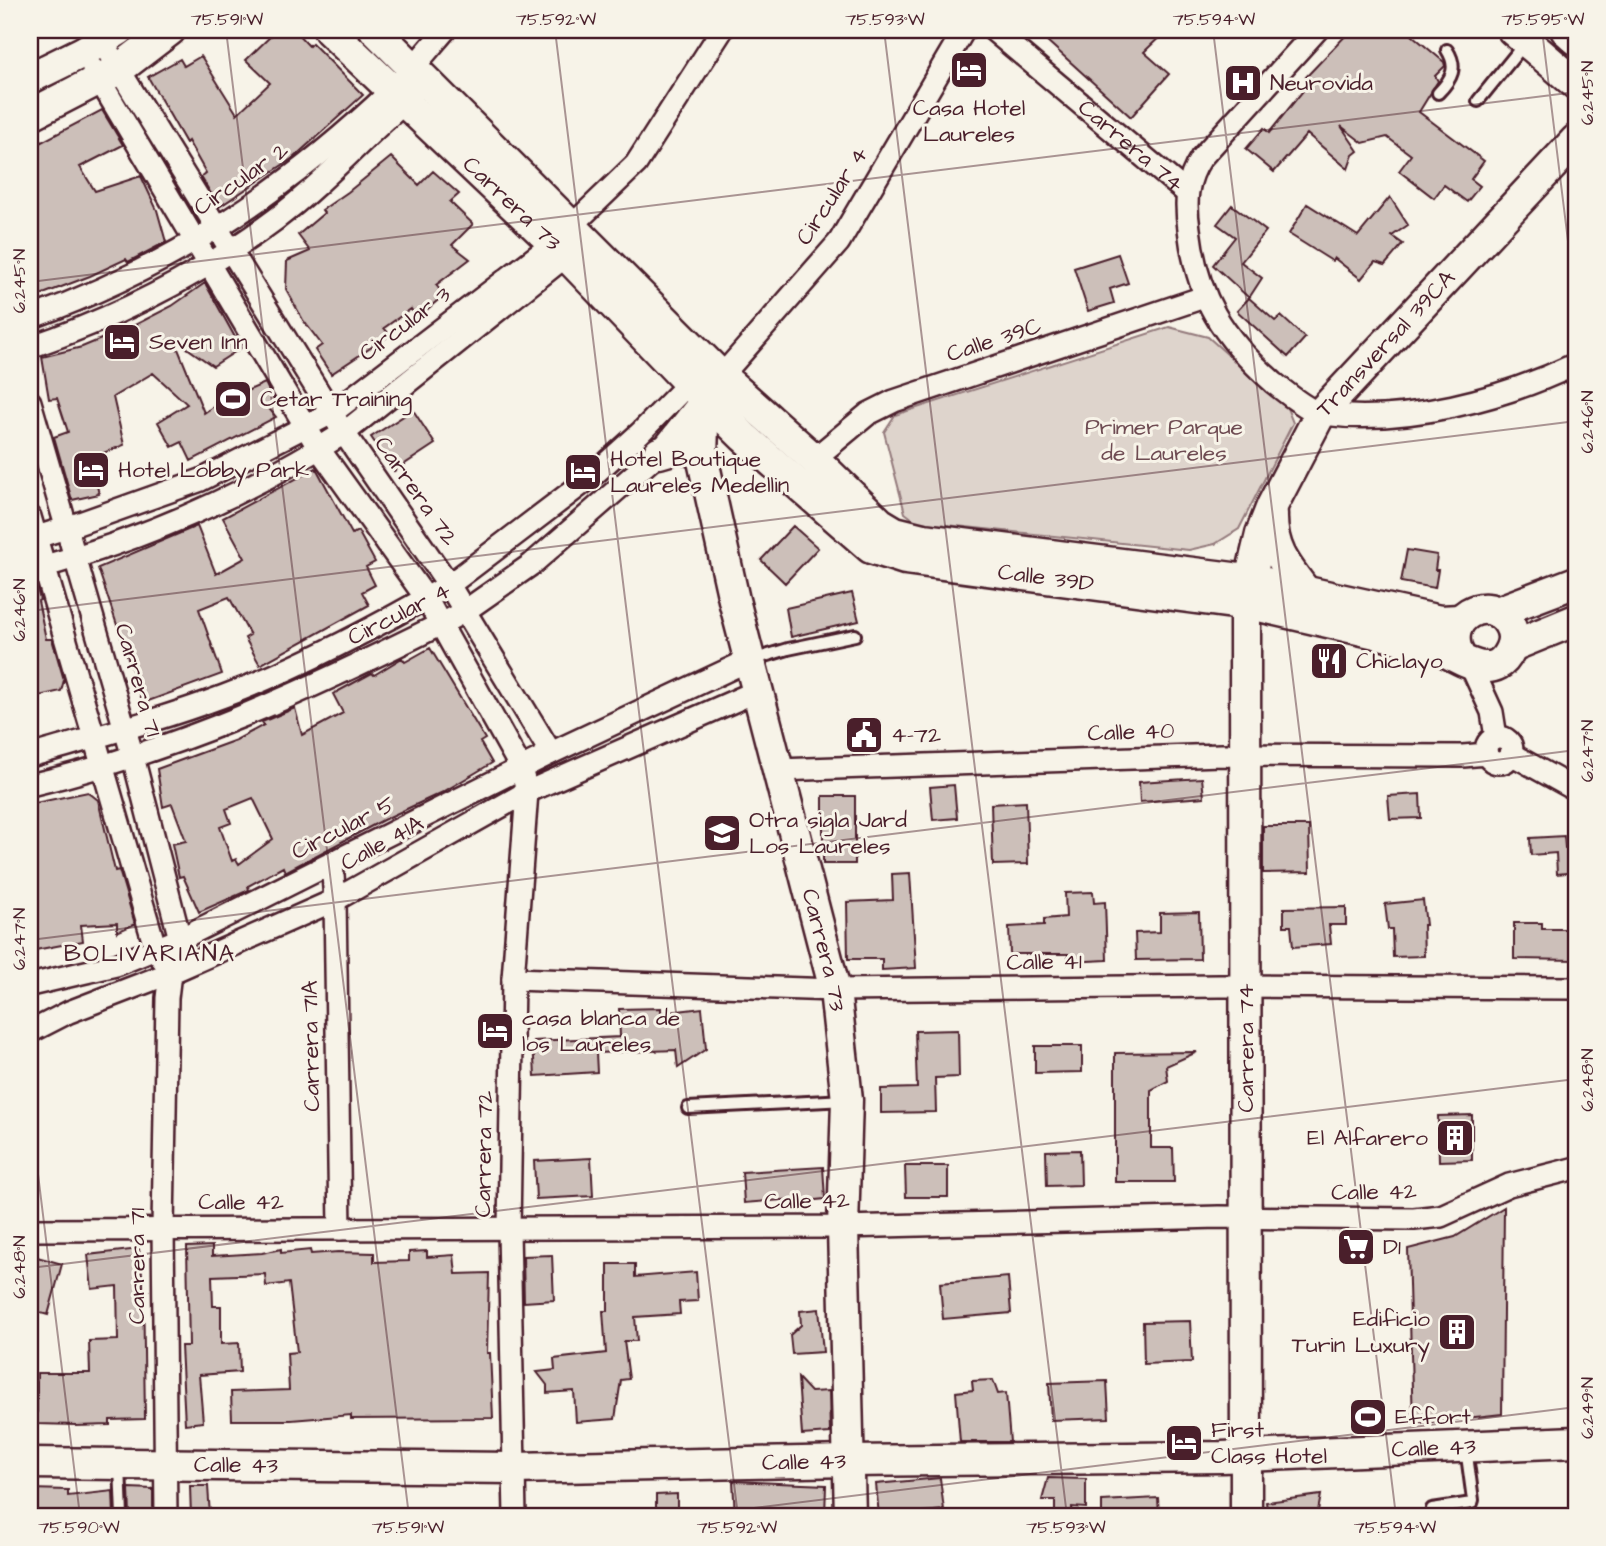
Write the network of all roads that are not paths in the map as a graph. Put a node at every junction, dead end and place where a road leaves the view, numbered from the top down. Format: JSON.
{"nodes":[{"id":1,"x":170,"y":30,"type":"edge"},
{"id":2,"x":329,"y":30,"type":"edge"},
{"id":3,"x":375,"y":30,"type":"edge"},
{"id":4,"x":445,"y":30,"type":"edge"},
{"id":5,"x":722,"y":30,"type":"edge"},
{"id":6,"x":964,"y":30,"type":"edge"},
{"id":7,"x":993,"y":30,"type":"edge"},
{"id":8,"x":1317,"y":30,"type":"edge"},
{"id":9,"x":1566,"y":30,"type":"edge"},
{"id":10,"x":1520,"y":35,"type":"edge"},
{"id":11,"x":1576,"y":38,"type":"edge"},
{"id":12,"x":101,"y":41,"type":"edge"},
{"id":13,"x":1447,"y":50,"type":"dead end"},
{"id":14,"x":419,"y":73,"type":"junction"},
{"id":15,"x":109,"y":74,"type":"junction"},
{"id":16,"x":30,"y":78,"type":"edge"},
{"id":17,"x":1576,"y":84,"type":"edge"},
{"id":18,"x":1438,"y":93,"type":"dead end"},
{"id":19,"x":399,"y":95,"type":"junction"},
{"id":20,"x":1478,"y":101,"type":"dead end"},
{"id":21,"x":30,"y":115,"type":"edge"},
{"id":22,"x":1576,"y":140,"type":"edge"},
{"id":23,"x":1187,"y":193,"type":"junction"},
{"id":24,"x":218,"y":229,"type":"junction"},
{"id":25,"x":570,"y":241,"type":"junction"},
{"id":26,"x":196,"y":242,"type":"junction"},
{"id":27,"x":231,"y":250,"type":"junction"},
{"id":28,"x":209,"y":264,"type":"junction"},
{"id":29,"x":1204,"y":297,"type":"junction"},
{"id":30,"x":30,"y":318,"type":"edge"},
{"id":31,"x":30,"y":347,"type":"edge"},
{"id":32,"x":1576,"y":364,"type":"edge"},
{"id":33,"x":705,"y":385,"type":"junction"},
{"id":34,"x":30,"y":402,"type":"edge"},
{"id":35,"x":332,"y":413,"type":"junction"},
{"id":36,"x":1320,"y":414,"type":"junction"},
{"id":37,"x":306,"y":428,"type":"junction"},
{"id":38,"x":344,"y":433,"type":"junction"},
{"id":39,"x":319,"y":449,"type":"junction"},
{"id":40,"x":659,"y":453,"type":"junction"},
{"id":41,"x":702,"y":456,"type":"junction"},
{"id":42,"x":814,"y":459,"type":"junction"},
{"id":43,"x":1272,"y":506,"type":"junction"},
{"id":44,"x":66,"y":528,"type":"junction"},
{"id":45,"x":32,"y":531,"type":"edge"},
{"id":46,"x":75,"y":557,"type":"junction"},
{"id":47,"x":37,"y":568,"type":"edge"},
{"id":48,"x":1576,"y":582,"type":"edge"},
{"id":49,"x":449,"y":585,"type":"junction"},
{"id":50,"x":1305,"y":591,"type":"junction"},
{"id":51,"x":1248,"y":592,"type":"junction"},
{"id":52,"x":426,"y":598,"type":"junction"},
{"id":53,"x":465,"y":611,"type":"junction"},
{"id":54,"x":1497,"y":612,"type":"junction"},
{"id":55,"x":1460,"y":620,"type":"junction"},
{"id":56,"x":1576,"y":620,"type":"edge"},
{"id":57,"x":441,"y":624,"type":"junction"},
{"id":58,"x":855,"y":635,"type":"dead end"},
{"id":59,"x":1485,"y":658,"type":"junction"},
{"id":60,"x":749,"y":660,"type":"junction"},
{"id":61,"x":282,"y":672,"type":"junction"},
{"id":62,"x":757,"y":691,"type":"junction"},
{"id":63,"x":292,"y":697,"type":"junction"},
{"id":64,"x":124,"y":729,"type":"junction"},
{"id":65,"x":94,"y":737,"type":"junction"},
{"id":66,"x":1491,"y":746,"type":"junction"},
{"id":67,"x":551,"y":753,"type":"junction"},
{"id":68,"x":1245,"y":755,"type":"junction"},
{"id":69,"x":30,"y":756,"type":"edge"},
{"id":70,"x":133,"y":757,"type":"junction"},
{"id":71,"x":103,"y":766,"type":"junction"},
{"id":72,"x":521,"y":768,"type":"junction"},
{"id":73,"x":778,"y":769,"type":"junction"},
{"id":74,"x":30,"y":785,"type":"edge"},
{"id":75,"x":1576,"y":790,"type":"edge"},
{"id":76,"x":527,"y":792,"type":"junction"},
{"id":77,"x":332,"y":863,"type":"junction"},
{"id":78,"x":335,"y":900,"type":"junction"},
{"id":79,"x":180,"y":939,"type":"junction"},
{"id":80,"x":155,"y":947,"type":"junction"},
{"id":81,"x":170,"y":973,"type":"junction"},
{"id":82,"x":513,"y":979,"type":"junction"},
{"id":83,"x":30,"y":985,"type":"edge"},
{"id":84,"x":1246,"y":987,"type":"junction"},
{"id":85,"x":1576,"y":988,"type":"edge"},
{"id":86,"x":835,"y":990,"type":"junction"},
{"id":87,"x":30,"y":1032,"type":"edge"},
{"id":88,"x":847,"y":1100,"type":"junction"},
{"id":89,"x":688,"y":1108,"type":"dead end"},
{"id":90,"x":1576,"y":1168,"type":"edge"},
{"id":91,"x":1246,"y":1218,"type":"junction"},
{"id":92,"x":844,"y":1227,"type":"junction"},
{"id":93,"x":163,"y":1228,"type":"junction"},
{"id":94,"x":340,"y":1229,"type":"junction"},
{"id":95,"x":30,"y":1230,"type":"edge"},
{"id":96,"x":509,"y":1230,"type":"junction"},
{"id":97,"x":1576,"y":1442,"type":"edge"},
{"id":98,"x":1466,"y":1448,"type":"junction"},
{"id":99,"x":1246,"y":1457,"type":"junction"},
{"id":100,"x":849,"y":1461,"type":"junction"},
{"id":101,"x":30,"y":1463,"type":"edge"},
{"id":102,"x":120,"y":1463,"type":"junction"},
{"id":103,"x":166,"y":1464,"type":"junction"},
{"id":104,"x":514,"y":1468,"type":"junction"},
{"id":105,"x":1432,"y":1508,"type":"dead end"},
{"id":106,"x":122,"y":1516,"type":"edge"},
{"id":107,"x":166,"y":1516,"type":"edge"},
{"id":108,"x":516,"y":1516,"type":"edge"},
{"id":109,"x":850,"y":1516,"type":"edge"},
{"id":110,"x":1246,"y":1516,"type":"edge"}],
"edges":[{"from":1,"to":15,"type":"street"},
{"from":2,"to":19,"type":"street","name":"Carrera 73"},
{"from":3,"to":14,"type":"street","name":"Carrera 73"},
{"from":4,"to":14,"type":"street","name":"Circular 2"},
{"from":5,"to":25,"type":"street","name":"Circular 3"},
{"from":6,"to":33,"type":"street","name":"Circular 4"},
{"from":7,"to":23,"type":"street","name":"Carrera 74"},
{"from":8,"to":23,"type":"street"},
{"from":9,"to":11,"type":"street"},
{"from":10,"to":17,"type":"street"},
{"from":10,"to":20,"type":"lane"},
{"from":12,"to":15,"type":"street","name":"Carrera 72"},
{"from":12,"to":16,"type":"street"},
{"from":13,"to":18,"type":"lane"},
{"from":14,"to":19,"type":"street","name":"Circular 2"},
{"from":14,"to":25,"type":"street","name":"Carrera 73"},
{"from":15,"to":21,"type":"street"},
{"from":15,"to":24,"type":"street","name":"Carrera 72"},
{"from":15,"to":26,"type":"street","name":"Carrera 72"},
{"from":19,"to":24,"type":"street","name":"Circular 2"},
{"from":19,"to":25,"type":"street","name":"Carrera 73"},
{"from":19,"to":27,"type":"street","name":"Circular 2"},
{"from":22,"to":36,"type":"street","name":"Transversal 39CA"},
{"from":23,"to":29,"type":"street","name":"Carrera 74"},
{"from":24,"to":26,"type":"street","name":"Circular 2"},
{"from":24,"to":27,"type":"street","name":"Carrera 72"},
{"from":25,"to":33,"type":"street","name":"Carrera 73"},
{"from":25,"to":35,"type":"street","name":"Circular 3"},
{"from":25,"to":38,"type":"street","name":"Circular 3"},
{"from":26,"to":28,"type":"street","name":"Carrera 72"},
{"from":26,"to":30,"type":"street","name":"Circular 2"},
{"from":27,"to":28,"type":"street","name":"Circular 2"},
{"from":27,"to":35,"type":"street","name":"Carrera 72"},
{"from":28,"to":31,"type":"street","name":"Circular 2"},
{"from":28,"to":37,"type":"street","name":"Carrera 72"},
{"from":29,"to":36,"type":"street","name":"Carrera 74"},
{"from":29,"to":42,"type":"street","name":"Calle 39C"},
{"from":32,"to":36,"type":"street"},
{"from":33,"to":40,"type":"street","name":"Circular 4"},
{"from":33,"to":41,"type":"street","name":"Carrera 73"},
{"from":33,"to":42,"type":"street","name":"Calle 39D"},
{"from":33,"to":49,"type":"street","name":"Circular 4"},
{"from":33,"to":51,"type":"street","name":"Calle 39D"},
{"from":34,"to":44,"type":"street","name":"Carrera 71"},
{"from":35,"to":37,"type":"street","name":"Circular 3"},
{"from":35,"to":38,"type":"street","name":"Carrera 72"},
{"from":36,"to":43,"type":"street","name":"Transversal 39CA"},
{"from":37,"to":39,"type":"street","name":"Carrera 72"},
{"from":37,"to":44,"type":"street","name":"Circular 3"},
{"from":38,"to":39,"type":"street","name":"Circular 3"},
{"from":38,"to":49,"type":"street","name":"Carrera 72"},
{"from":39,"to":46,"type":"street","name":"Circular 3"},
{"from":39,"to":52,"type":"street","name":"Carrera 72"},
{"from":40,"to":41,"type":"street"},
{"from":40,"to":53,"type":"street","name":"Circular 4"},
{"from":41,"to":60,"type":"street","name":"Carrera 73"},
{"from":42,"to":51,"type":"street","name":"Calle 39D"},
{"from":43,"to":50,"type":"street"},
{"from":43,"to":51,"type":"street","name":"Transversal 39CA"},
{"from":44,"to":45,"type":"street","name":"Circular 3"},
{"from":44,"to":46,"type":"street","name":"Carrera 71"},
{"from":45,"to":47,"type":"street"},
{"from":46,"to":47,"type":"street","name":"Circular 3"},
{"from":46,"to":64,"type":"street","name":"Carrera 71"},
{"from":47,"to":65,"type":"street"},
{"from":48,"to":54,"type":"street","name":"Calle 39D"},
{"from":49,"to":52,"type":"street","name":"Circular 4"},
{"from":49,"to":53,"type":"street","name":"Carrera 72"},
{"from":50,"to":51,"type":"street","name":"Calle 39D"},
{"from":50,"to":55,"type":"street","name":"Calle 39D"},
{"from":51,"to":59,"type":"street","name":"Calle 39D"},
{"from":51,"to":68,"type":"street","name":"Carrera 74"},
{"from":52,"to":57,"type":"street","name":"Carrera 72"},
{"from":52,"to":61,"type":"street","name":"Circular 4"},
{"from":53,"to":57,"type":"street","name":"Circular 4"},
{"from":53,"to":67,"type":"street","name":"Carrera 72"},
{"from":54,"to":55,"type":"street","name":"Calle 39D"},
{"from":54,"to":59,"type":"street"},
{"from":55,"to":59,"type":"street"},
{"from":56,"to":59,"type":"street"},
{"from":57,"to":63,"type":"street","name":"Circular 4"},
{"from":57,"to":72,"type":"street","name":"Carrera 72"},
{"from":58,"to":60,"type":"lane"},
{"from":59,"to":66,"type":"street"},
{"from":60,"to":62,"type":"street","name":"Carrera 73"},
{"from":60,"to":67,"type":"street","name":"Circular 5"},
{"from":61,"to":63,"type":"street"},
{"from":61,"to":64,"type":"street","name":"Circular 4"},
{"from":62,"to":73,"type":"street","name":"Carrera 73"},
{"from":62,"to":76,"type":"street","name":"Calle 41A"},
{"from":63,"to":70,"type":"street","name":"Circular 4"},
{"from":64,"to":65,"type":"street","name":"Circular 4"},
{"from":64,"to":70,"type":"street","name":"Carrera 71"},
{"from":65,"to":69,"type":"street","name":"Circular 4"},
{"from":65,"to":71,"type":"street"},
{"from":66,"to":68,"type":"street","name":"Calle 40"},
{"from":66,"to":75,"type":"street","name":"Calle 40"},
{"from":67,"to":72,"type":"street","name":"Circular 5"},
{"from":67,"to":76,"type":"street","name":"Carrera 72"},
{"from":68,"to":73,"type":"street","name":"Calle 40"},
{"from":68,"to":84,"type":"street","name":"Carrera 74"},
{"from":70,"to":71,"type":"street","name":"Circular 4"},
{"from":70,"to":79,"type":"street","name":"Carrera 71"},
{"from":71,"to":74,"type":"street","name":"Circular 4"},
{"from":71,"to":80,"type":"street"},
{"from":72,"to":76,"type":"street","name":"Carrera 72"},
{"from":72,"to":77,"type":"street","name":"Circular 5"},
{"from":73,"to":86,"type":"street","name":"Carrera 73"},
{"from":76,"to":78,"type":"street","name":"Calle 41A"},
{"from":76,"to":82,"type":"street","name":"Carrera 72"},
{"from":77,"to":78,"type":"street","name":"Carrera 71A"},
{"from":77,"to":79,"type":"street","name":"Circular 5"},
{"from":78,"to":81,"type":"street","name":"Calle 41A"},
{"from":78,"to":94,"type":"street","name":"Carrera 71A"},
{"from":79,"to":80,"type":"street","name":"Circular 5"},
{"from":79,"to":81,"type":"street","name":"Carrera 71"},
{"from":80,"to":81,"type":"street"},
{"from":80,"to":83,"type":"street","name":"Circular 5"},
{"from":81,"to":87,"type":"street","name":"Calle 41A"},
{"from":81,"to":93,"type":"street","name":"Carrera 71"},
{"from":82,"to":86,"type":"street","name":"Calle 41"},
{"from":82,"to":96,"type":"street","name":"Carrera 72"},
{"from":84,"to":85,"type":"street","name":"Calle 41"},
{"from":84,"to":86,"type":"street","name":"Calle 41"},
{"from":84,"to":91,"type":"street","name":"Carrera 74"},
{"from":86,"to":88,"type":"street","name":"Carrera 73"},
{"from":88,"to":89,"type":"lane"},
{"from":88,"to":92,"type":"street","name":"Carrera 73"},
{"from":90,"to":91,"type":"street","name":"Calle 42"},
{"from":91,"to":92,"type":"street","name":"Calle 42"},
{"from":91,"to":99,"type":"street","name":"Carrera 74"},
{"from":92,"to":96,"type":"street","name":"Calle 42"},
{"from":92,"to":100,"type":"street","name":"Carrera 73"},
{"from":93,"to":94,"type":"street","name":"Calle 42"},
{"from":93,"to":95,"type":"street","name":"Calle 42"},
{"from":93,"to":103,"type":"street","name":"Carrera 71"},
{"from":94,"to":96,"type":"street","name":"Calle 42"},
{"from":96,"to":104,"type":"street","name":"Carrera 72"},
{"from":97,"to":98,"type":"street","name":"Calle 43"},
{"from":98,"to":99,"type":"street","name":"Calle 43"},
{"from":98,"to":105,"type":"lane"},
{"from":99,"to":100,"type":"street","name":"Calle 43"},
{"from":99,"to":110,"type":"street","name":"Carrera 74"},
{"from":100,"to":104,"type":"street","name":"Calle 43"},
{"from":100,"to":109,"type":"street","name":"Carrera 73"},
{"from":101,"to":102,"type":"street","name":"Calle 43"},
{"from":102,"to":103,"type":"street","name":"Calle 43"},
{"from":102,"to":106,"type":"lane"},
{"from":103,"to":104,"type":"street","name":"Calle 43"},
{"from":103,"to":107,"type":"street","name":"Carrera 71"},
{"from":104,"to":108,"type":"street","name":"Carrera 72"}]}
